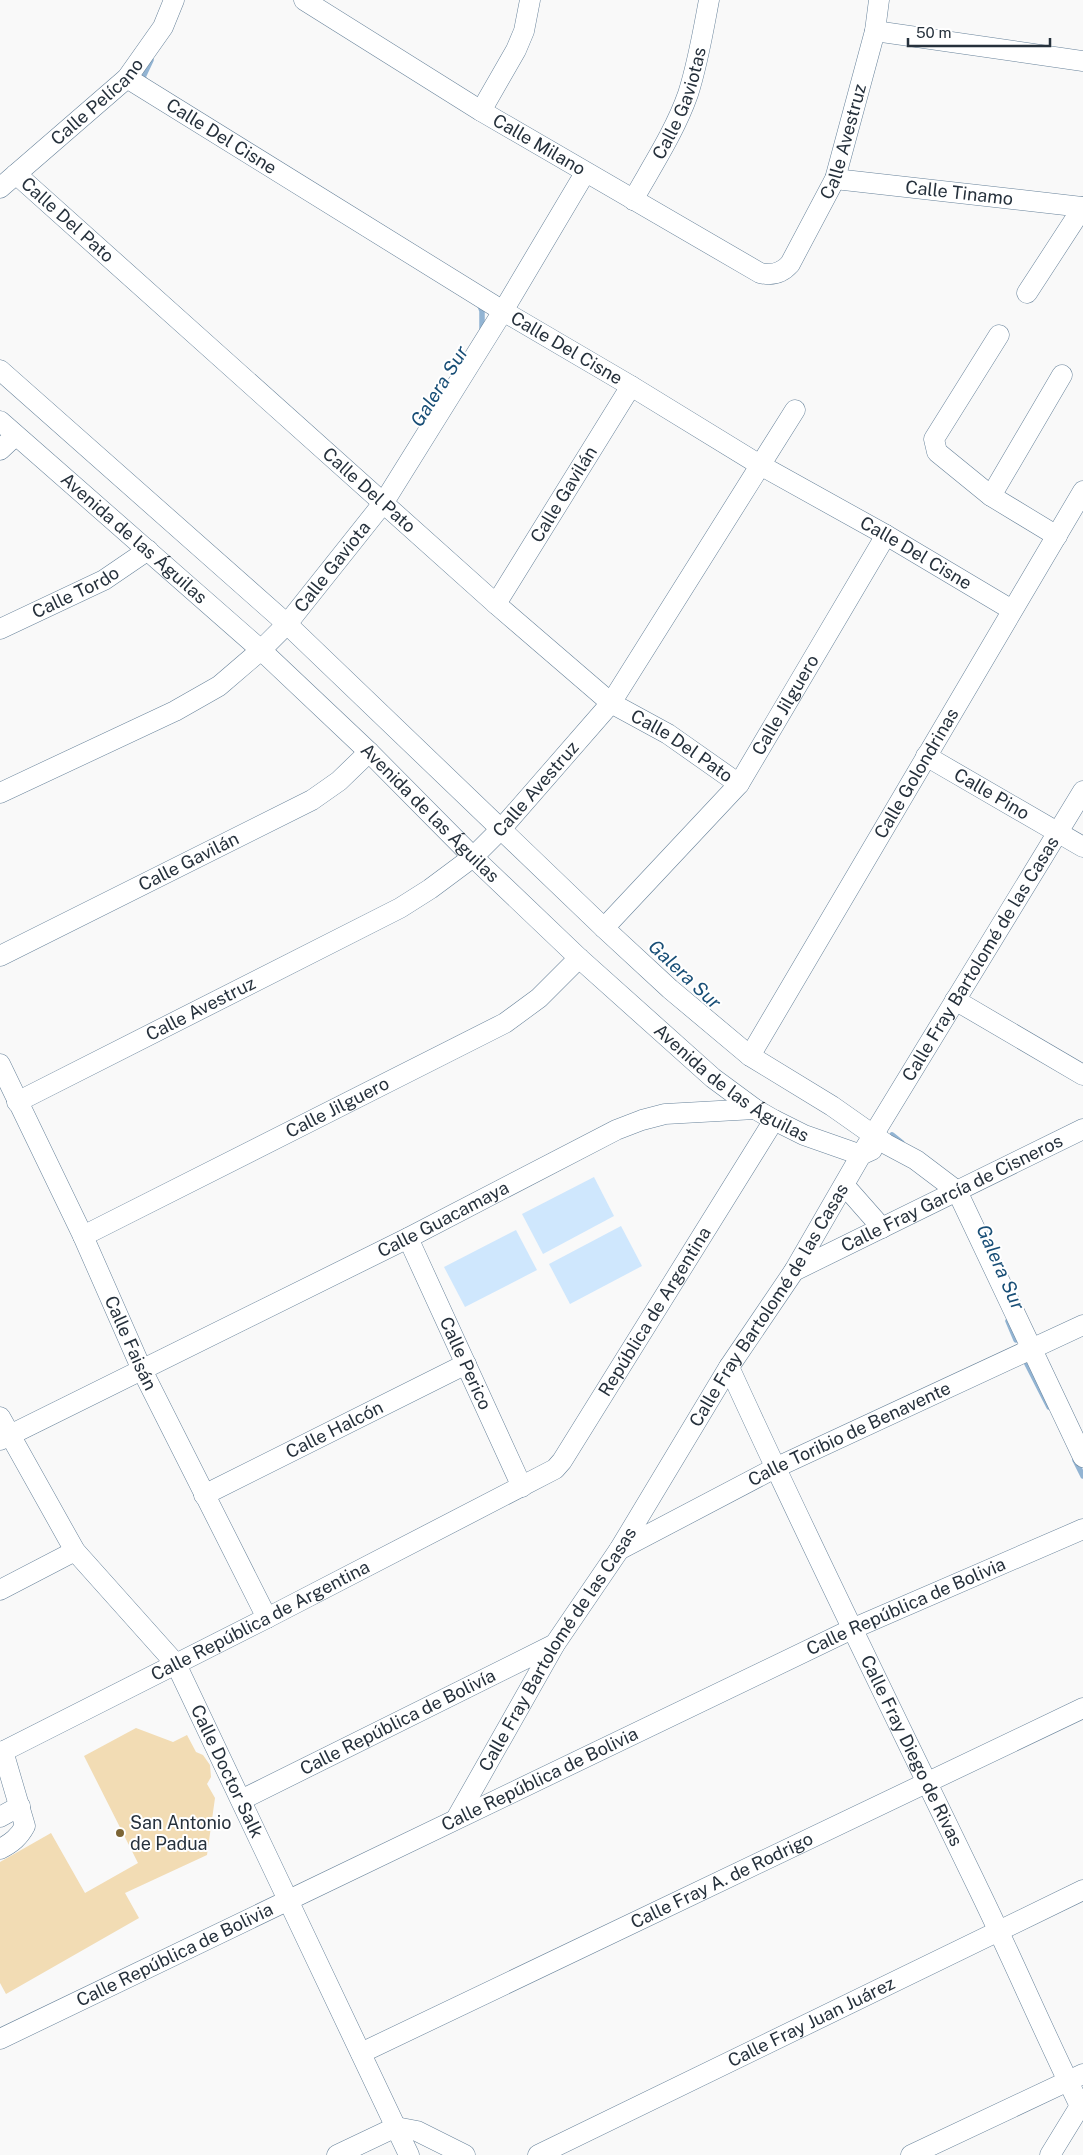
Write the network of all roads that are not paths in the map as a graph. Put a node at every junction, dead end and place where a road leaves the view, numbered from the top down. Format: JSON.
{"nodes":[{"id":1,"x":174,"y":0,"type":"edge"},
{"id":2,"x":530,"y":0,"type":"edge"},
{"id":3,"x":709,"y":0,"type":"edge"},
{"id":4,"x":879,"y":0,"type":"edge"},
{"id":5,"x":311,"y":2,"type":"edge"},
{"id":6,"x":875,"y":31,"type":"junction"},
{"id":7,"x":1083,"y":61,"type":"edge"},
{"id":8,"x":127,"y":78,"type":"junction"},
{"id":9,"x":481,"y":111,"type":"junction"},
{"id":10,"x":586,"y":173,"type":"junction"},
{"id":11,"x":16,"y":174,"type":"junction"},
{"id":12,"x":835,"y":180,"type":"junction"},
{"id":13,"x":0,"y":188,"type":"edge"},
{"id":14,"x":633,"y":200,"type":"junction"},
{"id":15,"x":1083,"y":207,"type":"edge"},
{"id":16,"x":781,"y":272,"type":"joint"},
{"id":17,"x":1027,"y":292,"type":"dead end"},
{"id":18,"x":503,"y":311,"type":"junction"},
{"id":19,"x":999,"y":335,"type":"dead end"},
{"id":20,"x":0,"y":370,"type":"edge"},
{"id":21,"x":1062,"y":375,"type":"dead end"},
{"id":22,"x":631,"y":386,"type":"junction"},
{"id":23,"x":795,"y":410,"type":"dead end"},
{"id":24,"x":0,"y":421,"type":"edge"},
{"id":25,"x":15,"y":436,"type":"junction"},
{"id":26,"x":0,"y":450,"type":"edge"},
{"id":27,"x":760,"y":466,"type":"junction"},
{"id":28,"x":1083,"y":491,"type":"edge"},
{"id":29,"x":992,"y":496,"type":"junction"},
{"id":30,"x":384,"y":502,"type":"junction"},
{"id":31,"x":886,"y":535,"type":"junction"},
{"id":32,"x":1057,"y":536,"type":"junction"},
{"id":33,"x":148,"y":550,"type":"junction"},
{"id":34,"x":496,"y":604,"type":"junction"},
{"id":35,"x":1012,"y":610,"type":"junction"},
{"id":36,"x":287,"y":624,"type":"junction"},
{"id":37,"x":0,"y":628,"type":"edge"},
{"id":38,"x":261,"y":650,"type":"junction"},
{"id":39,"x":610,"y":703,"type":"junction"},
{"id":40,"x":369,"y":752,"type":"junction"},
{"id":41,"x":926,"y":756,"type":"junction"},
{"id":42,"x":739,"y":784,"type":"junction"},
{"id":43,"x":1083,"y":791,"type":"edge"},
{"id":44,"x":0,"y":793,"type":"edge"},
{"id":45,"x":502,"y":828,"type":"junction"},
{"id":46,"x":1058,"y":833,"type":"junction"},
{"id":47,"x":1083,"y":847,"type":"edge"},
{"id":48,"x":473,"y":857,"type":"junction"},
{"id":49,"x":604,"y":928,"type":"junction"},
{"id":50,"x":0,"y":956,"type":"edge"},
{"id":51,"x":578,"y":958,"type":"junction"},
{"id":52,"x":956,"y":1000,"type":"junction"},
{"id":53,"x":750,"y":1056,"type":"junction"},
{"id":54,"x":0,"y":1064,"type":"edge"},
{"id":55,"x":1083,"y":1075,"type":"edge"},
{"id":56,"x":17,"y":1102,"type":"junction"},
{"id":57,"x":755,"y":1109,"type":"junction"},
{"id":58,"x":774,"y":1120,"type":"junction"},
{"id":59,"x":1083,"y":1129,"type":"edge"},
{"id":60,"x":879,"y":1140,"type":"junction"},
{"id":61,"x":861,"y":1155,"type":"junction"},
{"id":62,"x":845,"y":1186,"type":"junction"},
{"id":63,"x":957,"y":1191,"type":"junction"},
{"id":64,"x":882,"y":1228,"type":"junction"},
{"id":65,"x":83,"y":1236,"type":"junction"},
{"id":66,"x":408,"y":1238,"type":"junction"},
{"id":67,"x":794,"y":1271,"type":"junction"},
{"id":68,"x":1083,"y":1325,"type":"edge"},
{"id":69,"x":1033,"y":1350,"type":"junction"},
{"id":70,"x":466,"y":1364,"type":"junction"},
{"id":71,"x":729,"y":1367,"type":"junction"},
{"id":72,"x":142,"y":1370,"type":"junction"},
{"id":73,"x":0,"y":1417,"type":"edge"},
{"id":74,"x":5,"y":1438,"type":"edge"},
{"id":75,"x":1083,"y":1458,"type":"edge"},
{"id":76,"x":775,"y":1468,"type":"junction"},
{"id":77,"x":522,"y":1487,"type":"junction"},
{"id":78,"x":204,"y":1495,"type":"junction"},
{"id":79,"x":1083,"y":1529,"type":"edge"},
{"id":80,"x":619,"y":1550,"type":"junction"},
{"id":81,"x":75,"y":1551,"type":"junction"},
{"id":82,"x":0,"y":1590,"type":"edge"},
{"id":83,"x":267,"y":1618,"type":"junction"},
{"id":84,"x":852,"y":1629,"type":"junction"},
{"id":85,"x":555,"y":1644,"type":"junction"},
{"id":86,"x":176,"y":1664,"type":"junction"},
{"id":87,"x":1083,"y":1708,"type":"edge"},
{"id":88,"x":1,"y":1752,"type":"edge"},
{"id":89,"x":927,"y":1782,"type":"junction"},
{"id":90,"x":241,"y":1800,"type":"junction"},
{"id":91,"x":20,"y":1806,"type":"junction"},
{"id":92,"x":0,"y":1816,"type":"edge"},
{"id":93,"x":456,"y":1819,"type":"junction"},
{"id":94,"x":0,"y":1848,"type":"edge"},
{"id":95,"x":1083,"y":1890,"type":"edge"},
{"id":96,"x":289,"y":1900,"type":"junction"},
{"id":97,"x":999,"y":1931,"type":"junction"},
{"id":98,"x":0,"y":2039,"type":"edge"},
{"id":99,"x":361,"y":2053,"type":"junction"},
{"id":100,"x":1075,"y":2078,"type":"edge"},
{"id":101,"x":1081,"y":2107,"type":"edge"},
{"id":102,"x":396,"y":2127,"type":"junction"},
{"id":103,"x":337,"y":2155,"type":"edge"},
{"id":104,"x":410,"y":2155,"type":"edge"},
{"id":105,"x":465,"y":2155,"type":"edge"},
{"id":106,"x":538,"y":2155,"type":"edge"},
{"id":107,"x":911,"y":2155,"type":"edge"},
{"id":108,"x":1050,"y":2155,"type":"edge"}],
"edges":[{"from":1,"to":8,"type":"street","name":"Calle Pelícano"},
{"from":2,"to":9,"type":"street"},
{"from":3,"to":14,"type":"street","name":"Calle Gaviotas"},
{"from":4,"to":6,"type":"street","name":"Calle Avestruz"},
{"from":5,"to":9,"type":"street","name":"Calle Milano"},
{"from":6,"to":7,"type":"street"},
{"from":6,"to":12,"type":"street","name":"Calle Avestruz"},
{"from":8,"to":11,"type":"street","name":"Calle Pelícano"},
{"from":8,"to":18,"type":"street","name":"Calle Del Cisne"},
{"from":9,"to":10,"type":"street","name":"Calle Milano"},
{"from":10,"to":14,"type":"street","name":"Calle Milano"},
{"from":10,"to":18,"type":"street","name":"Calle Gaviota"},
{"from":11,"to":13,"type":"street","name":"Calle Pelícano"},
{"from":11,"to":30,"type":"street","name":"Calle Del Pato"},
{"from":12,"to":15,"type":"street","name":"Calle Tinamo"},
{"from":12,"to":16,"type":"street","name":"Calle Avestruz"},
{"from":14,"to":16,"type":"street","name":"Calle Milano"},
{"from":15,"to":17,"type":"street"},
{"from":18,"to":22,"type":"street","name":"Calle Del Cisne"},
{"from":18,"to":30,"type":"street","name":"Calle Gaviota"},
{"from":19,"to":29,"type":"street"},
{"from":20,"to":36,"type":"street","name":"Avenida de las Águilas"},
{"from":21,"to":29,"type":"street"},
{"from":22,"to":27,"type":"street","name":"Calle Del Cisne"},
{"from":22,"to":34,"type":"street","name":"Calle Gavilán"},
{"from":23,"to":27,"type":"street","name":"Calle Avestruz"},
{"from":24,"to":25,"type":"street","name":"Avenida de las Águilas"},
{"from":25,"to":26,"type":"street"},
{"from":25,"to":33,"type":"street","name":"Avenida de las Águilas"},
{"from":27,"to":31,"type":"street","name":"Calle Del Cisne"},
{"from":27,"to":39,"type":"street","name":"Calle Avestruz"},
{"from":28,"to":32,"type":"street","name":"Calle Golondrinas"},
{"from":29,"to":32,"type":"street"},
{"from":30,"to":34,"type":"street","name":"Calle Del Pato"},
{"from":30,"to":36,"type":"street","name":"Calle Gaviota"},
{"from":31,"to":35,"type":"street","name":"Calle Del Cisne"},
{"from":31,"to":42,"type":"street","name":"Calle Jilguero"},
{"from":32,"to":35,"type":"street","name":"Calle Golondrinas"},
{"from":33,"to":37,"type":"street","name":"Calle Tordo"},
{"from":33,"to":38,"type":"street","name":"Avenida de las Águilas"},
{"from":34,"to":39,"type":"street","name":"Calle Del Pato"},
{"from":35,"to":41,"type":"street","name":"Calle Golondrinas"},
{"from":36,"to":38,"type":"street","name":"Calle Gaviota"},
{"from":36,"to":45,"type":"street","name":"Avenida de las Águilas"},
{"from":38,"to":40,"type":"street","name":"Avenida de las Águilas"},
{"from":38,"to":44,"type":"street","name":"Calle Gaviota"},
{"from":39,"to":42,"type":"street","name":"Calle Del Pato"},
{"from":39,"to":45,"type":"street","name":"Calle Avestruz"},
{"from":40,"to":48,"type":"street","name":"Avenida de las Águilas"},
{"from":40,"to":50,"type":"street","name":"Calle Gavilán"},
{"from":41,"to":46,"type":"street","name":"Calle Pino"},
{"from":41,"to":53,"type":"street","name":"Calle Golondrinas"},
{"from":42,"to":49,"type":"street","name":"Calle Jilguero"},
{"from":43,"to":46,"type":"street","name":"Calle Fray Bartolomé de las Casas"},
{"from":45,"to":48,"type":"street","name":"Calle Avestruz"},
{"from":45,"to":49,"type":"street","name":"Avenida de las Águilas"},
{"from":46,"to":47,"type":"street","name":"Calle Pino"},
{"from":46,"to":52,"type":"street","name":"Calle Fray Bartolomé de las Casas"},
{"from":48,"to":51,"type":"street","name":"Avenida de las Águilas"},
{"from":48,"to":56,"type":"street","name":"Calle Avestruz"},
{"from":49,"to":53,"type":"street","name":"Avenida de las Águilas"},
{"from":51,"to":57,"type":"street","name":"Avenida de las Águilas"},
{"from":51,"to":65,"type":"street","name":"Calle Jilguero"},
{"from":52,"to":55,"type":"street"},
{"from":52,"to":60,"type":"street","name":"Calle Fray Bartolomé de las Casas"},
{"from":53,"to":60,"type":"street","name":"Avenida de las Águilas"},
{"from":54,"to":56,"type":"street","name":"Calle Faisán"},
{"from":56,"to":65,"type":"street","name":"Calle Faisán"},
{"from":57,"to":58,"type":"street","name":"Avenida de las Águilas"},
{"from":57,"to":66,"type":"street","name":"Calle Guacamaya"},
{"from":58,"to":61,"type":"street","name":"Avenida de las Águilas"},
{"from":58,"to":77,"type":"street","name":"República de Argentina"},
{"from":59,"to":63,"type":"street","name":"Calle Fray García de Cisneros"},
{"from":60,"to":61,"type":"street","name":"Calle Fray Bartolomé de las Casas"},
{"from":60,"to":63,"type":"street","name":"Avenida de las Águilas"},
{"from":61,"to":62,"type":"street","name":"Calle Fray Bartolomé de las Casas"},
{"from":62,"to":64,"type":"street"},
{"from":62,"to":67,"type":"street","name":"Calle Fray Bartolomé de las Casas"},
{"from":63,"to":64,"type":"street","name":"Calle Fray García de Cisneros"},
{"from":63,"to":69,"type":"street"},
{"from":64,"to":67,"type":"street","name":"Calle Fray García de Cisneros"},
{"from":65,"to":72,"type":"street","name":"Calle Faisán"},
{"from":66,"to":70,"type":"street","name":"Calle Perico"},
{"from":66,"to":72,"type":"street","name":"Calle Guacamaya"},
{"from":67,"to":71,"type":"street","name":"Calle Fray Bartolomé de las Casas"},
{"from":68,"to":69,"type":"street","name":"Calle Toribio de Benavente"},
{"from":69,"to":75,"type":"street"},
{"from":69,"to":76,"type":"street","name":"Calle Toribio de Benavente"},
{"from":70,"to":77,"type":"street","name":"Calle Perico"},
{"from":70,"to":78,"type":"street","name":"Calle Halcón"},
{"from":71,"to":76,"type":"street","name":"Calle Fray Diego de Rivas"},
{"from":71,"to":80,"type":"street","name":"Calle Fray Bartolomé de las Casas"},
{"from":72,"to":74,"type":"street","name":"Calle Guacamaya"},
{"from":72,"to":78,"type":"street","name":"Calle Faisán"},
{"from":73,"to":74,"type":"street","name":"Calle Doctor Salk"},
{"from":74,"to":81,"type":"street","name":"Calle Doctor Salk"},
{"from":76,"to":80,"type":"street","name":"Calle Toribio de Benavente"},
{"from":76,"to":84,"type":"street","name":"Calle Fray Diego de Rivas"},
{"from":77,"to":83,"type":"street","name":"Calle República de Argentina"},
{"from":78,"to":83,"type":"street","name":"Calle Faisán"},
{"from":79,"to":84,"type":"street","name":"Calle República de Bolivia"},
{"from":80,"to":85,"type":"street","name":"Calle Fray Bartolomé de las Casas"},
{"from":81,"to":82,"type":"street"},
{"from":81,"to":86,"type":"street","name":"Calle Doctor Salk"},
{"from":83,"to":86,"type":"street","name":"Calle República de Argentina"},
{"from":84,"to":89,"type":"street","name":"Calle Fray Diego de Rivas"},
{"from":84,"to":93,"type":"street","name":"Calle República de Bolivia"},
{"from":85,"to":90,"type":"street","name":"Calle República de Bolivía"},
{"from":85,"to":93,"type":"street","name":"Calle Fray Bartolomé de las Casas"},
{"from":86,"to":88,"type":"street","name":"Calle República de Argentina"},
{"from":86,"to":90,"type":"street","name":"Calle Doctor Salk"},
{"from":87,"to":89,"type":"street","name":"Calle Fray A. de Rodrigo"},
{"from":88,"to":91,"type":"street"},
{"from":89,"to":97,"type":"street","name":"Calle Fray Diego de Rivas"},
{"from":89,"to":99,"type":"street","name":"Calle Fray A. de Rodrigo"},
{"from":90,"to":96,"type":"street","name":"Calle Doctor Salk"},
{"from":91,"to":92,"type":"street"},
{"from":91,"to":94,"type":"street"},
{"from":93,"to":96,"type":"street","name":"Calle República de Bolivia"},
{"from":95,"to":97,"type":"street","name":"Calle Fray Juan Juárez"},
{"from":96,"to":98,"type":"street","name":"Calle República de Bolivia"},
{"from":96,"to":99,"type":"street","name":"Calle Doctor Salk"},
{"from":97,"to":100,"type":"street","name":"Calle Fray Diego de Rivas"},
{"from":97,"to":106,"type":"street","name":"Calle Fray Juan Juárez"},
{"from":99,"to":102,"type":"street","name":"Calle Doctor Salk"},
{"from":100,"to":101,"type":"street","name":"Calle Fray Diego de Rivas"},
{"from":100,"to":107,"type":"street"},
{"from":101,"to":108,"type":"street"},
{"from":102,"to":103,"type":"street"},
{"from":102,"to":104,"type":"street","name":"Calle Doctor Salk"},
{"from":102,"to":105,"type":"street"}]}
